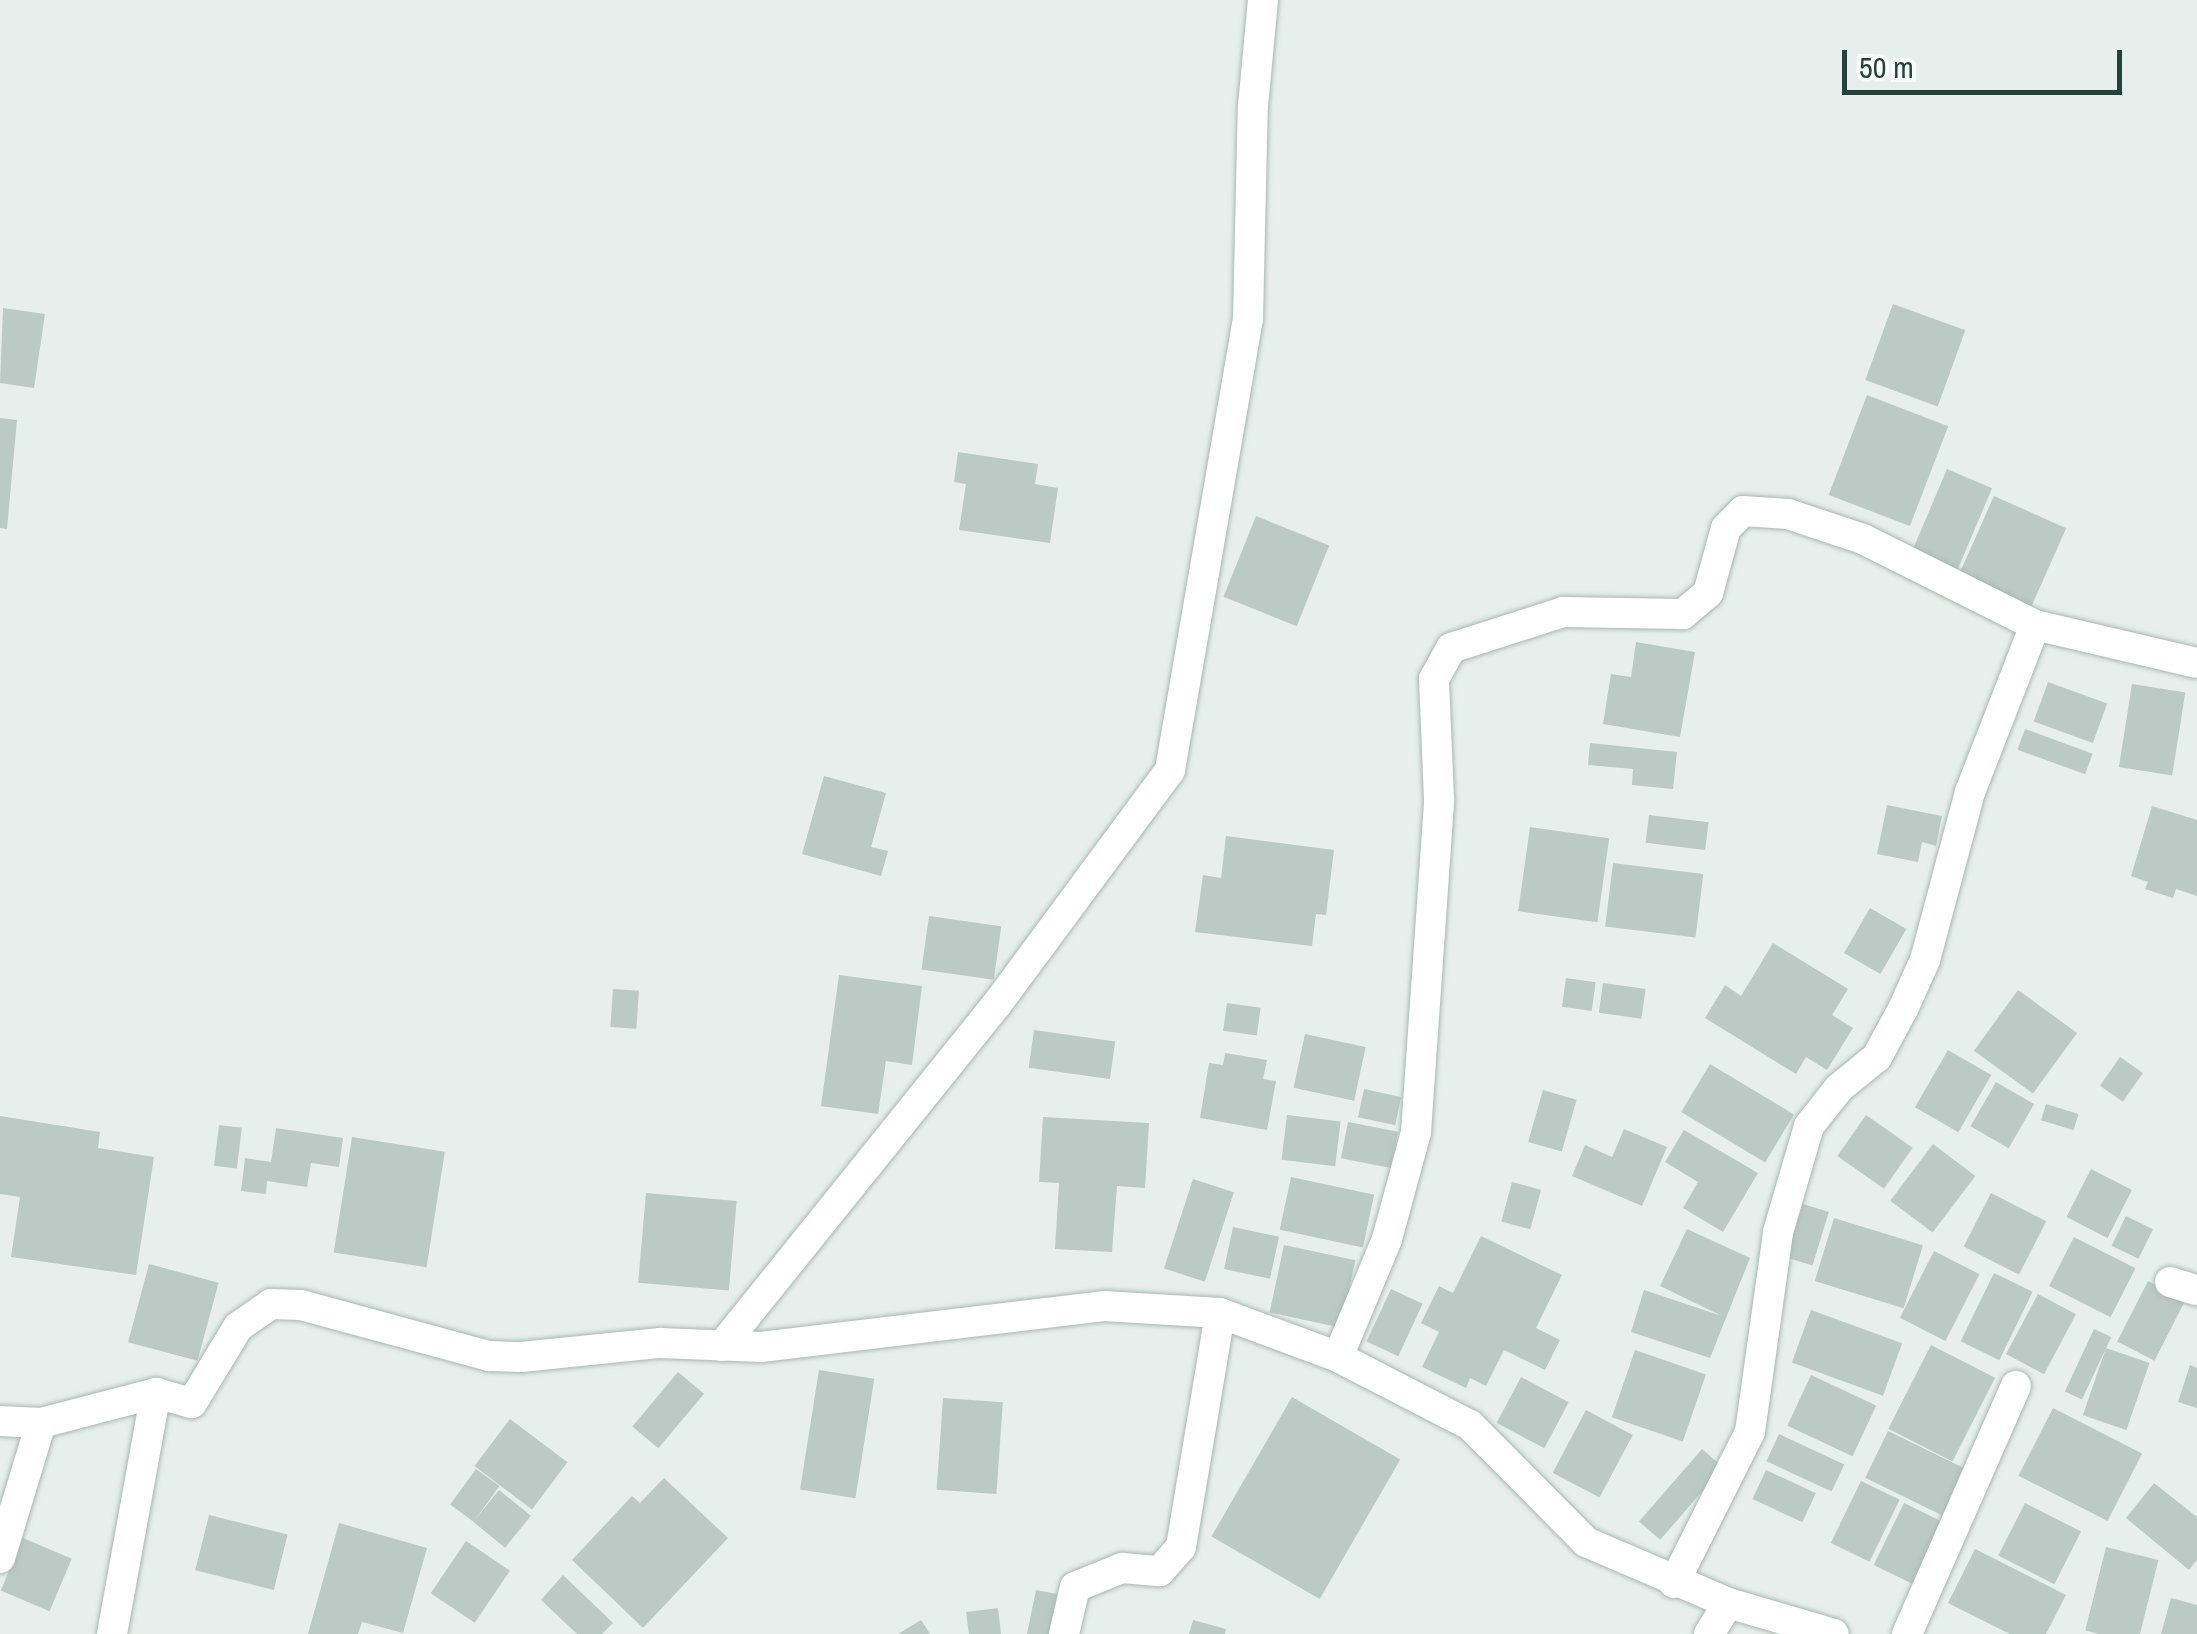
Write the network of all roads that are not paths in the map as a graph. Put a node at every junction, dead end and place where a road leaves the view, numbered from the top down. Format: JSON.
{"nodes":[{"id":1,"x":1264,"y":0,"type":"edge"},
{"id":2,"x":2035,"y":625,"type":"junction"},
{"id":3,"x":2197,"y":662,"type":"edge"},
{"id":4,"x":1220,"y":1314,"type":"junction"},
{"id":5,"x":722,"y":1346,"type":"junction"},
{"id":6,"x":1338,"y":1357,"type":"junction"},
{"id":7,"x":2016,"y":1386,"type":"dead end"},
{"id":8,"x":156,"y":1393,"type":"junction"},
{"id":9,"x":0,"y":1421,"type":"edge"},
{"id":10,"x":40,"y":1423,"type":"junction"},
{"id":11,"x":0,"y":1558,"type":"edge"},
{"id":12,"x":1674,"y":1583,"type":"junction"},
{"id":13,"x":1728,"y":1603,"type":"junction"},
{"id":14,"x":112,"y":1634,"type":"edge"},
{"id":15,"x":1064,"y":1634,"type":"edge"},
{"id":16,"x":1709,"y":1634,"type":"edge"},
{"id":17,"x":1834,"y":1634,"type":"edge"},
{"id":18,"x":1907,"y":1634,"type":"edge"}],
"edges":[{"from":1,"to":5,"type":"street"},
{"from":2,"to":3,"type":"street"},
{"from":2,"to":6,"type":"street"},
{"from":2,"to":12,"type":"street"},
{"from":4,"to":5,"type":"street"},
{"from":4,"to":6,"type":"street"},
{"from":4,"to":15,"type":"street"},
{"from":5,"to":8,"type":"street"},
{"from":6,"to":12,"type":"street"},
{"from":7,"to":18,"type":"street"},
{"from":8,"to":10,"type":"street"},
{"from":8,"to":14,"type":"street"},
{"from":9,"to":10,"type":"street"},
{"from":10,"to":11,"type":"street"},
{"from":12,"to":13,"type":"street"},
{"from":13,"to":16,"type":"street"},
{"from":13,"to":17,"type":"street"}]}
